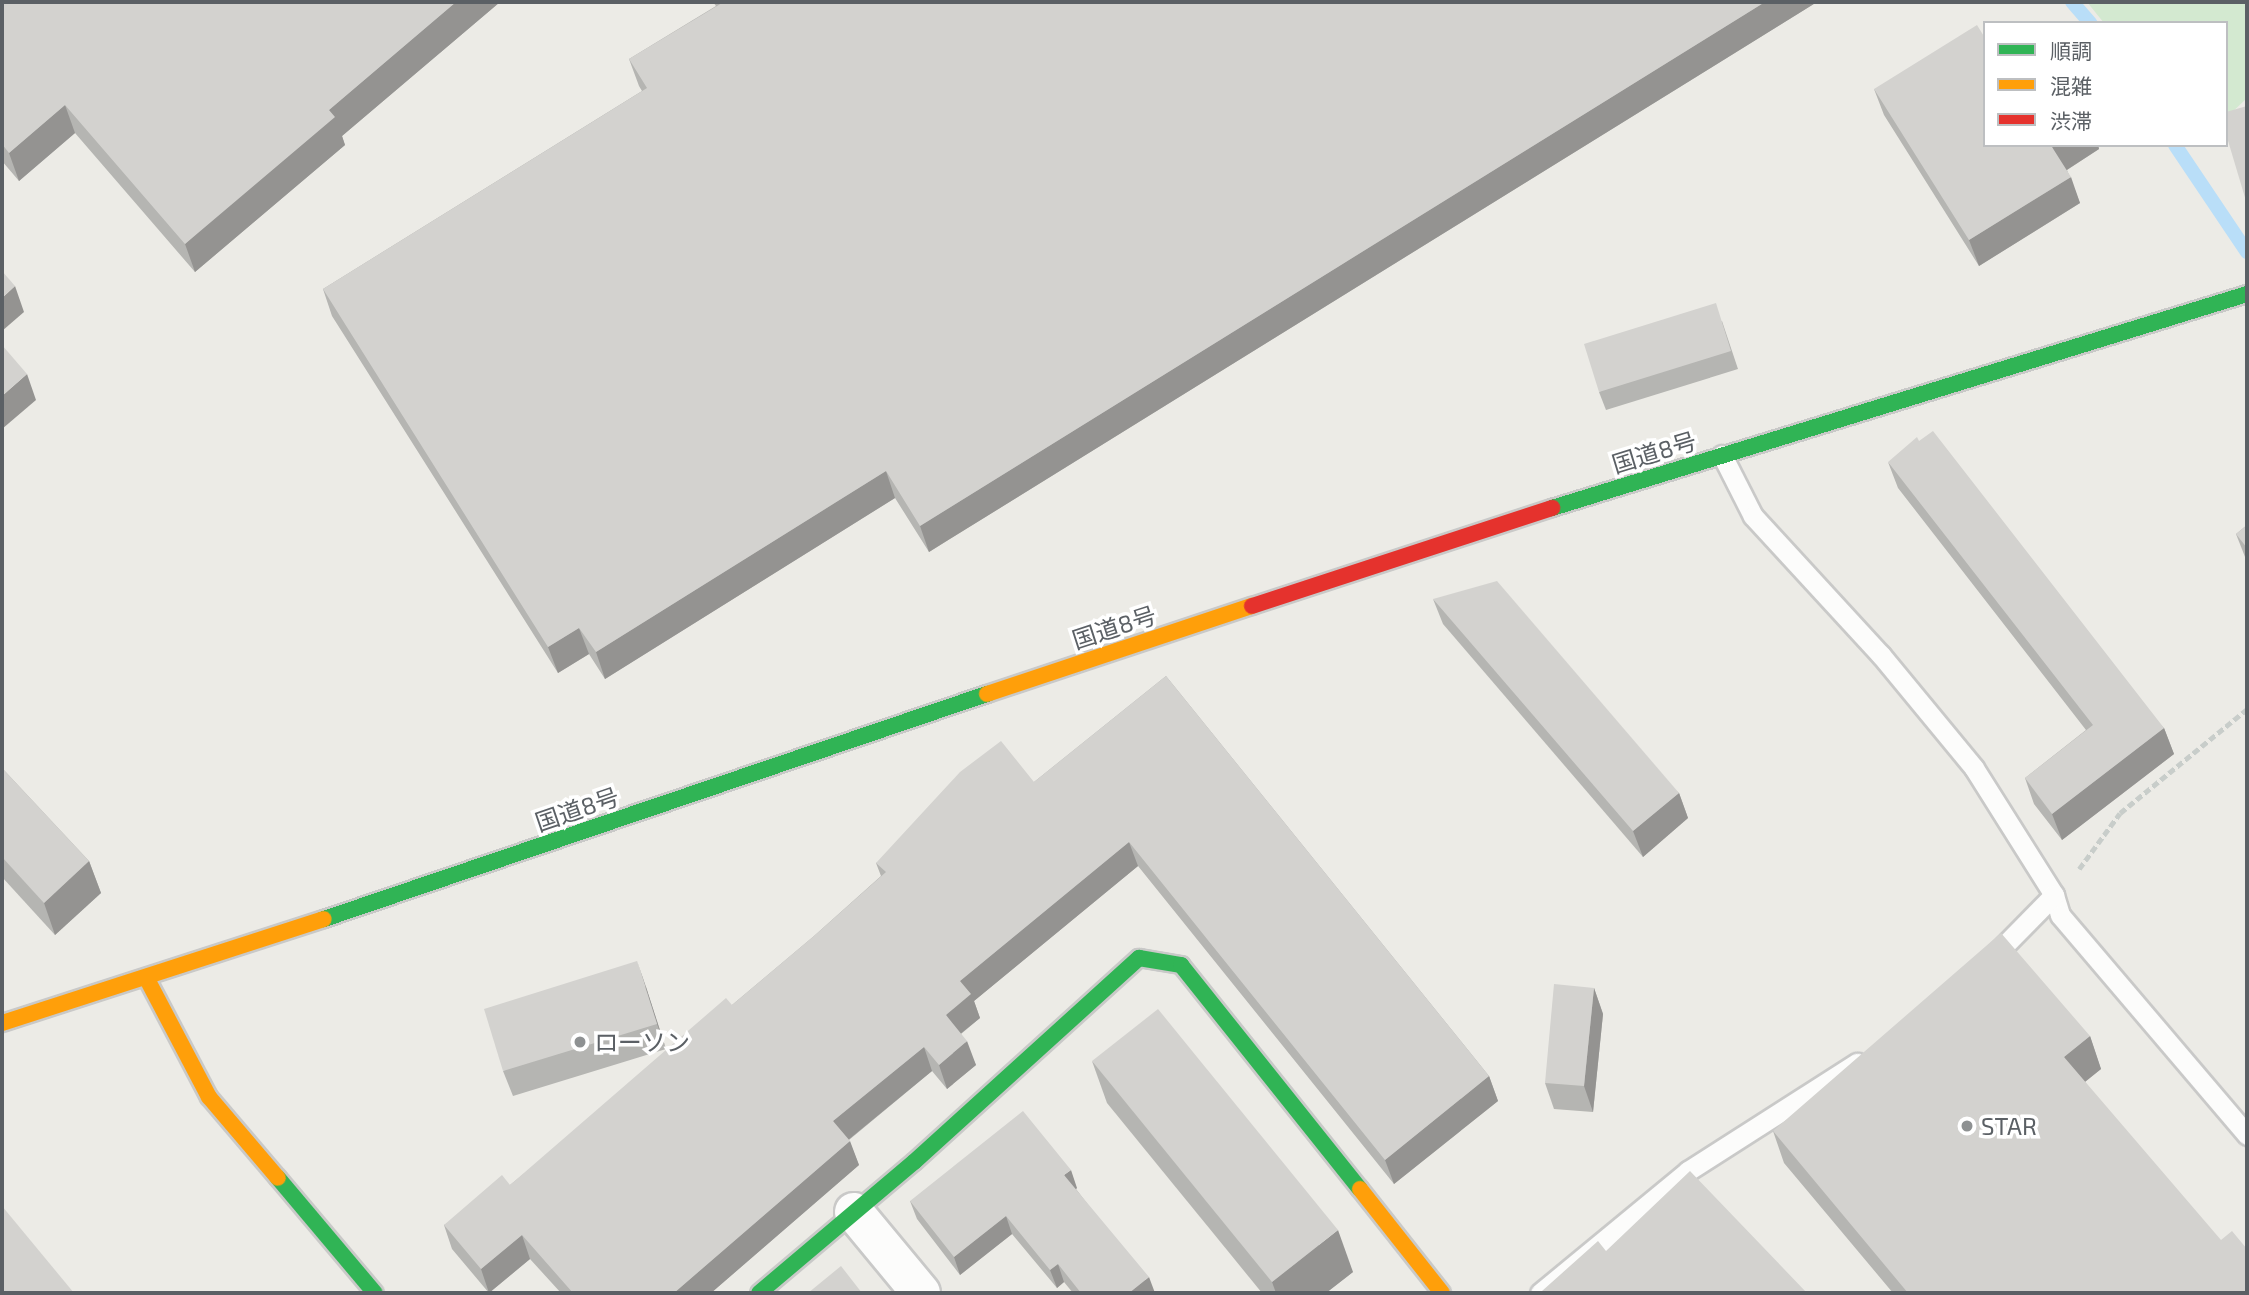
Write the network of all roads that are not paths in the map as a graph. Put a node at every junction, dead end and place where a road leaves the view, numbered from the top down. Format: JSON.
{"nodes":[{"id":1,"x":2245,"y":294,"type":"edge"},
{"id":2,"x":1722,"y":455,"type":"junction"},
{"id":3,"x":2054,"y":895,"type":"junction"},
{"id":4,"x":1978,"y":970,"type":"edge"},
{"id":5,"x":147,"y":979,"type":"junction"},
{"id":6,"x":2,"y":1023,"type":"edge"},
{"id":7,"x":1872,"y":1053,"type":"edge"},
{"id":8,"x":2247,"y":1135,"type":"edge"},
{"id":9,"x":854,"y":1212,"type":"junction"},
{"id":10,"x":375,"y":1293,"type":"edge"},
{"id":11,"x":759,"y":1293,"type":"edge"},
{"id":12,"x":922,"y":1293,"type":"edge"},
{"id":13,"x":1442,"y":1293,"type":"edge"},
{"id":14,"x":1539,"y":1293,"type":"edge"}],
"edges":[{"from":1,"to":2,"type":"main road","name":"国道8号"},
{"from":2,"to":3,"type":"lane"},
{"from":2,"to":5,"type":"main road","name":"国道8号"},
{"from":3,"to":4,"type":"lane"},
{"from":3,"to":8,"type":"lane"},
{"from":5,"to":6,"type":"main road","name":"国道8号"},
{"from":5,"to":10,"type":"main road"},
{"from":7,"to":14,"type":"lane"},
{"from":9,"to":11,"type":"main road"},
{"from":9,"to":12,"type":"street"},
{"from":9,"to":13,"type":"main road"}]}
